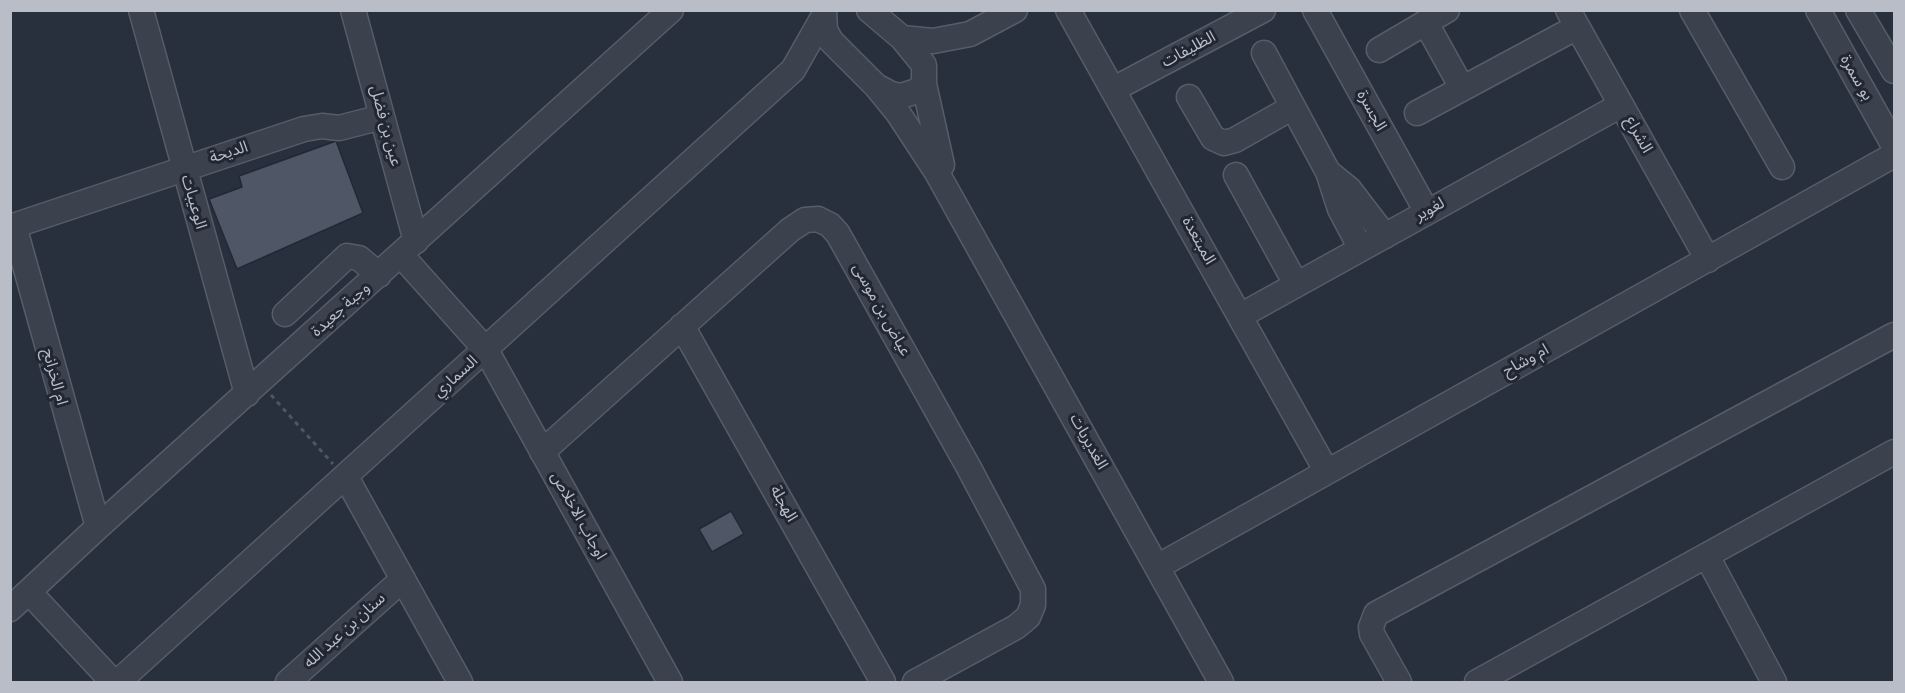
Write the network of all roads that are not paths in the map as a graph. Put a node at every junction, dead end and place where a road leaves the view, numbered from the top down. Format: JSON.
{"nodes":[{"id":1,"x":141,"y":10,"type":"edge"},
{"id":2,"x":353,"y":10,"type":"edge"},
{"id":3,"x":671,"y":10,"type":"edge"},
{"id":4,"x":869,"y":10,"type":"edge"},
{"id":5,"x":1015,"y":10,"type":"edge"},
{"id":6,"x":1068,"y":10,"type":"edge"},
{"id":7,"x":1263,"y":10,"type":"edge"},
{"id":8,"x":1315,"y":10,"type":"edge"},
{"id":9,"x":1448,"y":10,"type":"edge"},
{"id":10,"x":1692,"y":10,"type":"edge"},
{"id":11,"x":1818,"y":10,"type":"edge"},
{"id":12,"x":1858,"y":10,"type":"edge"},
{"id":13,"x":823,"y":13,"type":"edge"},
{"id":14,"x":1572,"y":19,"type":"edge"},
{"id":15,"x":1426,"y":23,"type":"junction"},
{"id":16,"x":902,"y":38,"type":"junction"},
{"id":17,"x":1380,"y":50,"type":"dead end"},
{"id":18,"x":1264,"y":53,"type":"dead end"},
{"id":19,"x":854,"y":64,"type":"junction"},
{"id":20,"x":793,"y":70,"type":"junction"},
{"id":21,"x":1894,"y":71,"type":"edge"},
{"id":22,"x":924,"y":84,"type":"junction"},
{"id":23,"x":876,"y":86,"type":"junction"},
{"id":24,"x":1462,"y":88,"type":"junction"},
{"id":25,"x":1114,"y":90,"type":"junction"},
{"id":26,"x":1189,"y":97,"type":"dead end"},
{"id":27,"x":1621,"y":105,"type":"junction"},
{"id":28,"x":1293,"y":107,"type":"junction"},
{"id":29,"x":1417,"y":113,"type":"dead end"},
{"id":30,"x":382,"y":117,"type":"junction"},
{"id":31,"x":1894,"y":146,"type":"edge"},
{"id":32,"x":1894,"y":155,"type":"edge"},
{"id":33,"x":1782,"y":167,"type":"dead end"},
{"id":34,"x":184,"y":168,"type":"junction"},
{"id":35,"x":1328,"y":172,"type":"junction"},
{"id":36,"x":1236,"y":175,"type":"dead end"},
{"id":37,"x":953,"y":202,"type":"junction"},
{"id":38,"x":1427,"y":212,"type":"junction"},
{"id":39,"x":12,"y":226,"type":"edge"},
{"id":40,"x":1385,"y":236,"type":"junction"},
{"id":41,"x":408,"y":248,"type":"junction"},
{"id":42,"x":1361,"y":249,"type":"junction"},
{"id":43,"x":1708,"y":260,"type":"junction"},
{"id":44,"x":379,"y":275,"type":"junction"},
{"id":45,"x":1296,"y":284,"type":"junction"},
{"id":46,"x":285,"y":314,"type":"dead end"},
{"id":47,"x":1240,"y":316,"type":"junction"},
{"id":48,"x":682,"y":326,"type":"junction"},
{"id":49,"x":1894,"y":335,"type":"edge"},
{"id":50,"x":486,"y":350,"type":"junction"},
{"id":51,"x":253,"y":388,"type":"junction"},
{"id":52,"x":542,"y":452,"type":"junction"},
{"id":53,"x":1894,"y":452,"type":"edge"},
{"id":54,"x":1327,"y":472,"type":"junction"},
{"id":55,"x":346,"y":477,"type":"junction"},
{"id":56,"x":98,"y":527,"type":"junction"},
{"id":57,"x":1707,"y":556,"type":"junction"},
{"id":58,"x":1156,"y":567,"type":"junction"},
{"id":59,"x":403,"y":579,"type":"junction"},
{"id":60,"x":29,"y":592,"type":"junction"},
{"id":61,"x":10,"y":609,"type":"edge"},
{"id":62,"x":113,"y":682,"type":"edge"},
{"id":63,"x":118,"y":682,"type":"edge"},
{"id":64,"x":288,"y":682,"type":"edge"},
{"id":65,"x":460,"y":682,"type":"edge"},
{"id":66,"x":670,"y":682,"type":"edge"},
{"id":67,"x":883,"y":682,"type":"edge"},
{"id":68,"x":915,"y":682,"type":"edge"},
{"id":69,"x":1221,"y":682,"type":"edge"},
{"id":70,"x":1399,"y":682,"type":"edge"},
{"id":71,"x":1477,"y":682,"type":"edge"},
{"id":72,"x":1774,"y":682,"type":"edge"}],
"edges":[{"from":1,"to":34,"type":"street","name":"الوعيبات"},
{"from":2,"to":30,"type":"street","name":"عين بن فضل"},
{"from":3,"to":41,"type":"street","name":"وجبة جعيدة"},
{"from":4,"to":16,"type":"street","name":"الغديريات"},
{"from":5,"to":16,"type":"street"},
{"from":6,"to":25,"type":"street","name":"المبتعدة"},
{"from":7,"to":25,"type":"street","name":"الظليفات"},
{"from":8,"to":38,"type":"street","name":"الجسرة"},
{"from":9,"to":15,"type":"street"},
{"from":10,"to":33,"type":"street"},
{"from":11,"to":31,"type":"street","name":"بو سمرة"},
{"from":12,"to":21,"type":"street"},
{"from":13,"to":19,"type":"street","name":"الغديريات"},
{"from":13,"to":20,"type":"street","name":"السماري"},
{"from":14,"to":24,"type":"street"},
{"from":14,"to":27,"type":"street","name":"الشراع"},
{"from":15,"to":17,"type":"street"},
{"from":15,"to":24,"type":"street"},
{"from":16,"to":22,"type":"street","name":"الغديريات"},
{"from":18,"to":28,"type":"street"},
{"from":19,"to":20,"type":"street","name":"السماري"},
{"from":19,"to":23,"type":"street","name":"الغديريات"},
{"from":20,"to":50,"type":"street","name":"السماري"},
{"from":22,"to":23,"type":"street"},
{"from":22,"to":37,"type":"street","name":"الغديريات"},
{"from":23,"to":37,"type":"street","name":"الغديريات"},
{"from":24,"to":29,"type":"street"},
{"from":25,"to":47,"type":"street","name":"المبتعدة"},
{"from":26,"to":28,"type":"street"},
{"from":27,"to":38,"type":"street","name":"لغوير"},
{"from":27,"to":43,"type":"street","name":"الشراع"},
{"from":28,"to":35,"type":"street"},
{"from":30,"to":34,"type":"street","name":"الديحة"},
{"from":30,"to":41,"type":"street","name":"عين بن فضل"},
{"from":32,"to":43,"type":"street","name":"ام وشاح"},
{"from":34,"to":39,"type":"street","name":"الديحة"},
{"from":34,"to":51,"type":"street","name":"الوعيبات"},
{"from":35,"to":40,"type":"street"},
{"from":35,"to":42,"type":"street"},
{"from":36,"to":45,"type":"street"},
{"from":37,"to":58,"type":"street","name":"الغديريات"},
{"from":38,"to":40,"type":"street","name":"لغوير"},
{"from":39,"to":56,"type":"street","name":"ام الخرانج"},
{"from":40,"to":42,"type":"street","name":"لغوير"},
{"from":41,"to":44,"type":"street","name":"وجبة جعيدة"},
{"from":41,"to":50,"type":"street","name":"اوجاب الاخلاص"},
{"from":42,"to":45,"type":"street","name":"لغوير"},
{"from":43,"to":54,"type":"street","name":"ام وشاح"},
{"from":44,"to":46,"type":"street"},
{"from":44,"to":51,"type":"street","name":"وجبة جعيدة"},
{"from":45,"to":47,"type":"street","name":"لغوير"},
{"from":47,"to":54,"type":"street","name":"المبتعدة"},
{"from":48,"to":52,"type":"street","name":"عياض بن موسى"},
{"from":48,"to":67,"type":"street","name":"الهجلة"},
{"from":48,"to":68,"type":"street","name":"عياض بن موسى"},
{"from":49,"to":70,"type":"street"},
{"from":50,"to":52,"type":"street","name":"اوجاب الاخلاص"},
{"from":50,"to":55,"type":"street","name":"السماري"},
{"from":51,"to":56,"type":"street","name":"وجبة جعيدة"},
{"from":52,"to":66,"type":"street","name":"اوجاب الاخلاص"},
{"from":53,"to":57,"type":"street"},
{"from":54,"to":58,"type":"street","name":"ام وشاح"},
{"from":55,"to":59,"type":"street","name":"سنان بن عبد الله"},
{"from":55,"to":63,"type":"street","name":"السماري"},
{"from":56,"to":60,"type":"street","name":"وجبة جعيدة"},
{"from":57,"to":71,"type":"street"},
{"from":57,"to":72,"type":"street"},
{"from":58,"to":69,"type":"street","name":"الغديريات"},
{"from":59,"to":64,"type":"street","name":"سنان بن عبد الله"},
{"from":59,"to":65,"type":"street","name":"سنان بن عبد الله"},
{"from":60,"to":61,"type":"street","name":"وجبة جعيدة"},
{"from":60,"to":62,"type":"street"}]}
